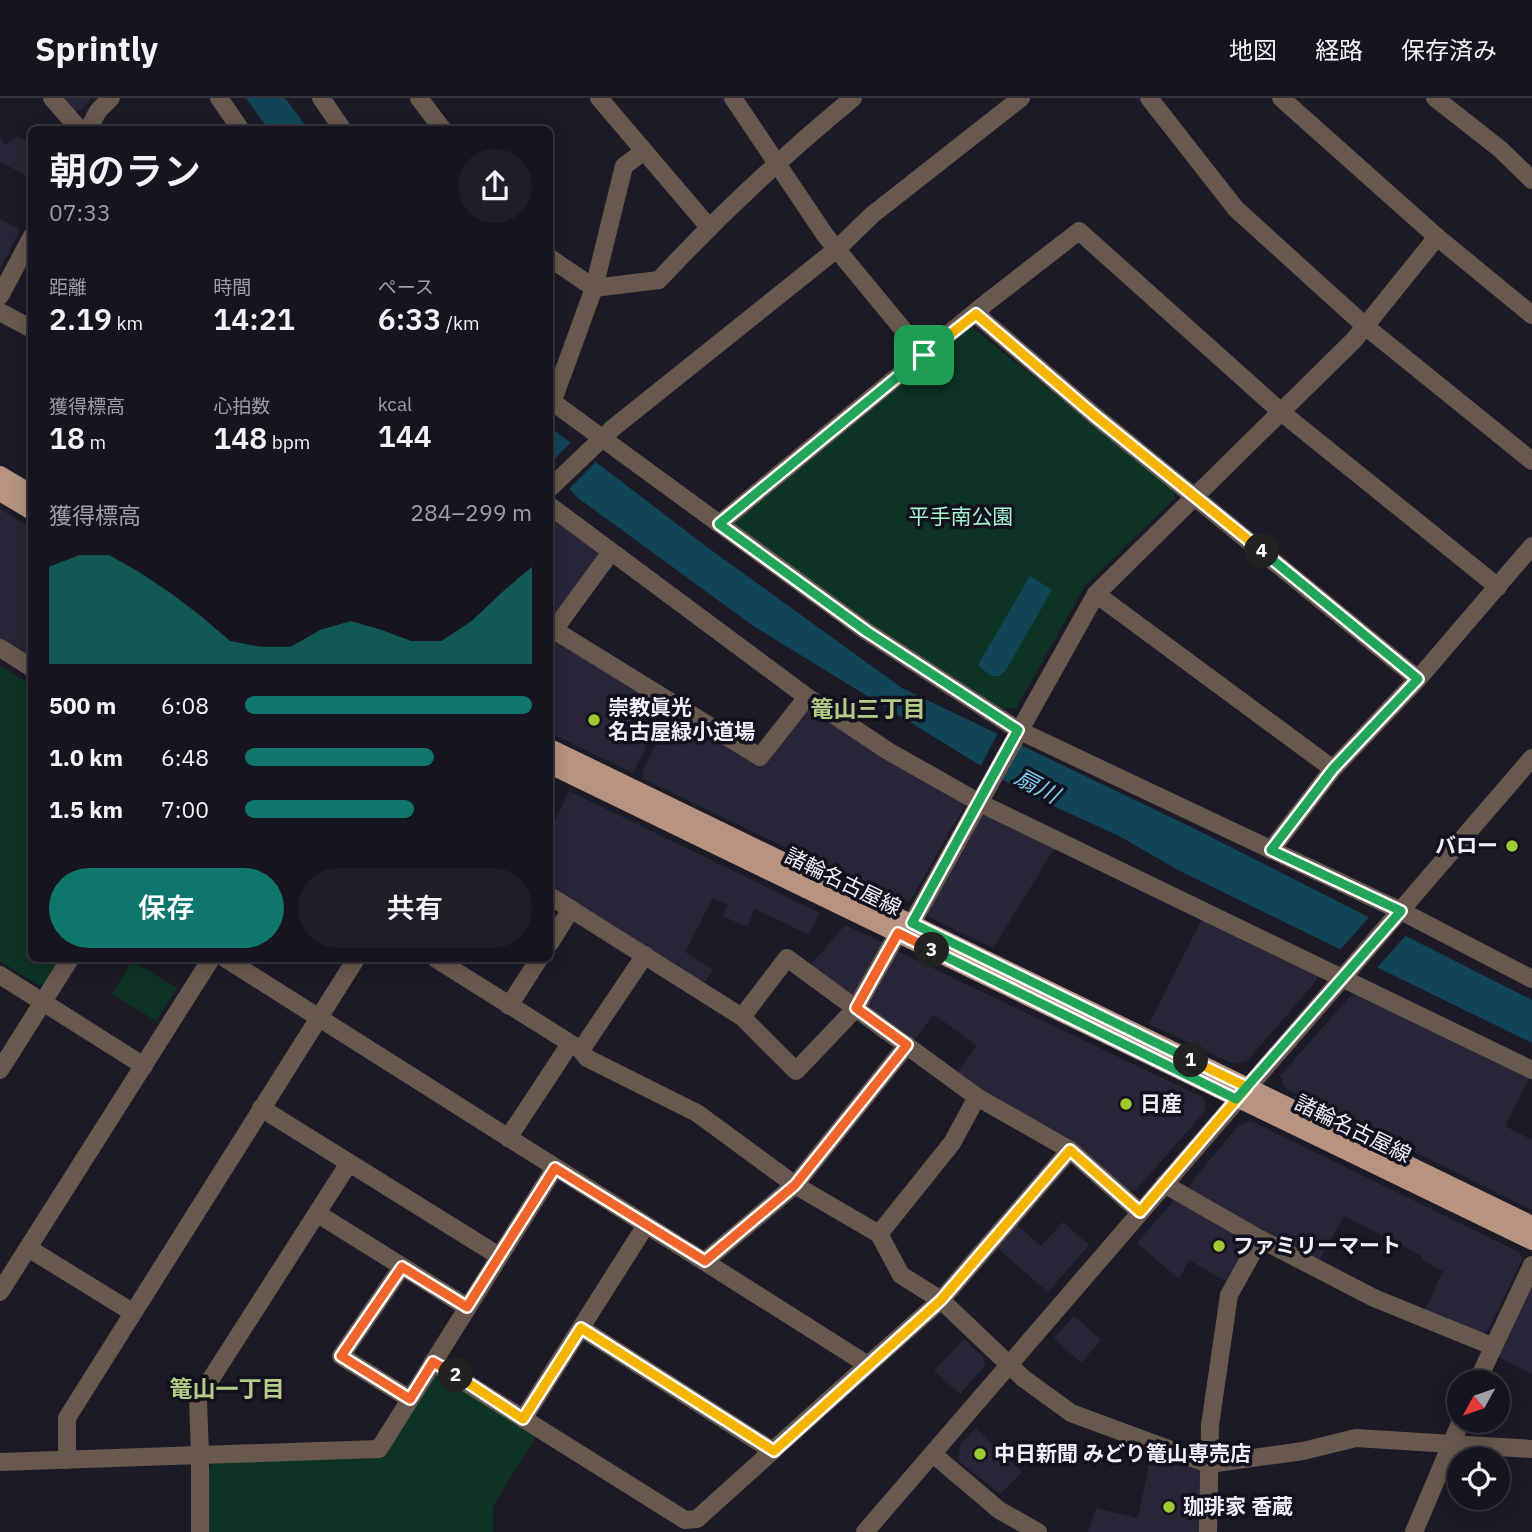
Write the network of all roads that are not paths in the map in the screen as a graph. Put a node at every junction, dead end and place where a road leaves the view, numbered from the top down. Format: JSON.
{"nodes":[{"id":1,"x":52,"y":98,"type":"edge"},
{"id":2,"x":111,"y":98,"type":"edge"},
{"id":3,"x":219,"y":98,"type":"edge"},
{"id":4,"x":321,"y":98,"type":"edge"},
{"id":5,"x":599,"y":98,"type":"edge"},
{"id":6,"x":733,"y":98,"type":"edge"},
{"id":7,"x":853,"y":98,"type":"edge"},
{"id":8,"x":1021,"y":98,"type":"edge"},
{"id":9,"x":1149,"y":98,"type":"edge"},
{"id":10,"x":1281,"y":98,"type":"edge"},
{"id":11,"x":1434,"y":98,"type":"edge"},
{"id":12,"x":424,"y":100,"type":"edge"},
{"id":13,"x":76,"y":126,"type":"edge"},
{"id":14,"x":90,"y":126,"type":"edge"},
{"id":15,"x":238,"y":126,"type":"edge"},
{"id":16,"x":340,"y":126,"type":"edge"},
{"id":17,"x":440,"y":126,"type":"edge"},
{"id":18,"x":643,"y":152,"type":"junction"},
{"id":19,"x":774,"y":163,"type":"junction"},
{"id":20,"x":1532,"y":180,"type":"edge"},
{"id":21,"x":708,"y":226,"type":"junction"},
{"id":22,"x":1437,"y":237,"type":"junction"},
{"id":23,"x":28,"y":244,"type":"edge"},
{"id":24,"x":838,"y":248,"type":"junction"},
{"id":25,"x":553,"y":260,"type":"edge"},
{"id":26,"x":593,"y":288,"type":"junction"},
{"id":27,"x":0,"y":296,"type":"edge"},
{"id":28,"x":0,"y":312,"type":"edge"},
{"id":29,"x":976,"y":314,"type":"junction"},
{"id":30,"x":1532,"y":315,"type":"edge"},
{"id":31,"x":1365,"y":326,"type":"junction"},
{"id":32,"x":28,"y":327,"type":"edge"},
{"id":33,"x":924,"y":355,"type":"junction"},
{"id":34,"x":553,"y":396,"type":"edge"},
{"id":35,"x":553,"y":403,"type":"edge"},
{"id":36,"x":1281,"y":412,"type":"junction"},
{"id":37,"x":602,"y":438,"type":"junction"},
{"id":38,"x":1532,"y":461,"type":"edge"},
{"id":39,"x":0,"y":475,"type":"edge"},
{"id":40,"x":553,"y":484,"type":"edge"},
{"id":41,"x":0,"y":492,"type":"edge"},
{"id":42,"x":28,"y":492,"type":"edge"},
{"id":43,"x":1195,"y":495,"type":"junction"},
{"id":44,"x":553,"y":508,"type":"edge"},
{"id":45,"x":28,"y":509,"type":"edge"},
{"id":46,"x":719,"y":524,"type":"junction"},
{"id":47,"x":1532,"y":547,"type":"edge"},
{"id":48,"x":611,"y":552,"type":"junction"},
{"id":49,"x":1498,"y":587,"type":"junction"},
{"id":50,"x":1096,"y":594,"type":"junction"},
{"id":51,"x":0,"y":648,"type":"edge"},
{"id":52,"x":28,"y":666,"type":"edge"},
{"id":53,"x":1418,"y":679,"type":"junction"},
{"id":54,"x":807,"y":697,"type":"junction"},
{"id":55,"x":1016,"y":735,"type":"junction"},
{"id":56,"x":553,"y":750,"type":"edge"},
{"id":57,"x":1532,"y":758,"type":"edge"},
{"id":58,"x":553,"y":766,"type":"edge"},
{"id":59,"x":1333,"y":769,"type":"junction"},
{"id":60,"x":981,"y":803,"type":"junction"},
{"id":61,"x":1271,"y":850,"type":"junction"},
{"id":62,"x":553,"y":898,"type":"edge"},
{"id":63,"x":571,"y":909,"type":"junction"},
{"id":64,"x":1396,"y":917,"type":"junction"},
{"id":65,"x":905,"y":928,"type":"junction"},
{"id":66,"x":553,"y":938,"type":"edge"},
{"id":67,"x":645,"y":955,"type":"junction"},
{"id":68,"x":68,"y":962,"type":"edge"},
{"id":69,"x":209,"y":962,"type":"edge"},
{"id":70,"x":231,"y":962,"type":"edge"},
{"id":71,"x":354,"y":962,"type":"edge"},
{"id":72,"x":441,"y":962,"type":"edge"},
{"id":73,"x":537,"y":962,"type":"edge"},
{"id":74,"x":1529,"y":973,"type":"edge"},
{"id":75,"x":0,"y":975,"type":"edge"},
{"id":76,"x":1342,"y":979,"type":"junction"},
{"id":77,"x":42,"y":1002,"type":"junction"},
{"id":78,"x":509,"y":1006,"type":"junction"},
{"id":79,"x":856,"y":1008,"type":"junction"},
{"id":80,"x":319,"y":1017,"type":"junction"},
{"id":81,"x":742,"y":1017,"type":"junction"},
{"id":82,"x":907,"y":1045,"type":"junction"},
{"id":83,"x":576,"y":1047,"type":"junction"},
{"id":84,"x":144,"y":1066,"type":"junction"},
{"id":85,"x":0,"y":1070,"type":"edge"},
{"id":86,"x":1532,"y":1070,"type":"edge"},
{"id":87,"x":1242,"y":1093,"type":"junction"},
{"id":88,"x":977,"y":1097,"type":"junction"},
{"id":89,"x":261,"y":1108,"type":"junction"},
{"id":90,"x":508,"y":1138,"type":"junction"},
{"id":91,"x":1070,"y":1150,"type":"junction"},
{"id":92,"x":349,"y":1163,"type":"junction"},
{"id":93,"x":555,"y":1168,"type":"junction"},
{"id":94,"x":1164,"y":1184,"type":"junction"},
{"id":95,"x":795,"y":1185,"type":"junction"},
{"id":96,"x":1140,"y":1212,"type":"junction"},
{"id":97,"x":318,"y":1214,"type":"junction"},
{"id":98,"x":646,"y":1225,"type":"junction"},
{"id":99,"x":1532,"y":1225,"type":"edge"},
{"id":100,"x":879,"y":1234,"type":"junction"},
{"id":101,"x":1260,"y":1239,"type":"junction"},
{"id":102,"x":1532,"y":1241,"type":"edge"},
{"id":103,"x":28,"y":1248,"type":"junction"},
{"id":104,"x":499,"y":1256,"type":"junction"},
{"id":105,"x":705,"y":1261,"type":"junction"},
{"id":106,"x":1532,"y":1265,"type":"edge"},
{"id":107,"x":402,"y":1267,"type":"junction"},
{"id":108,"x":0,"y":1292,"type":"edge"},
{"id":109,"x":941,"y":1300,"type":"junction"},
{"id":110,"x":467,"y":1307,"type":"junction"},
{"id":111,"x":132,"y":1312,"type":"junction"},
{"id":112,"x":581,"y":1328,"type":"junction"},
{"id":113,"x":1492,"y":1346,"type":"junction"},
{"id":114,"x":433,"y":1362,"type":"junction"},
{"id":115,"x":868,"y":1365,"type":"junction"},
{"id":116,"x":1010,"y":1365,"type":"junction"},
{"id":117,"x":1482,"y":1370,"type":"edge"},
{"id":118,"x":410,"y":1399,"type":"junction"},
{"id":119,"x":523,"y":1419,"type":"junction"},
{"id":120,"x":1456,"y":1433,"type":"edge"},
{"id":121,"x":1451,"y":1443,"type":"junction"},
{"id":122,"x":1532,"y":1449,"type":"edge"},
{"id":123,"x":774,"y":1451,"type":"junction"},
{"id":124,"x":933,"y":1454,"type":"junction"},
{"id":125,"x":200,"y":1455,"type":"junction"},
{"id":126,"x":66,"y":1460,"type":"junction"},
{"id":127,"x":0,"y":1462,"type":"edge"},
{"id":128,"x":1209,"y":1464,"type":"junction"},
{"id":129,"x":870,"y":1530,"type":"edge"},
{"id":130,"x":200,"y":1532,"type":"edge"},
{"id":131,"x":1038,"y":1532,"type":"edge"},
{"id":132,"x":1208,"y":1532,"type":"edge"},
{"id":133,"x":1414,"y":1532,"type":"edge"}],
"edges":[{"from":1,"to":13,"type":"street"},
{"from":2,"to":14,"type":"street"},
{"from":3,"to":15,"type":"street"},
{"from":4,"to":16,"type":"street"},
{"from":5,"to":18,"type":"street"},
{"from":6,"to":19,"type":"street"},
{"from":7,"to":19,"type":"street"},
{"from":8,"to":24,"type":"street"},
{"from":9,"to":31,"type":"street"},
{"from":10,"to":22,"type":"street"},
{"from":11,"to":20,"type":"street"},
{"from":12,"to":17,"type":"street"},
{"from":18,"to":21,"type":"street"},
{"from":18,"to":26,"type":"street"},
{"from":19,"to":21,"type":"street"},
{"from":19,"to":24,"type":"street"},
{"from":21,"to":26,"type":"street"},
{"from":22,"to":30,"type":"street"},
{"from":22,"to":31,"type":"street"},
{"from":23,"to":27,"type":"street"},
{"from":24,"to":33,"type":"street"},
{"from":24,"to":37,"type":"street"},
{"from":25,"to":26,"type":"street"},
{"from":26,"to":34,"type":"street"},
{"from":28,"to":32,"type":"street"},
{"from":29,"to":33,"type":"street"},
{"from":29,"to":36,"type":"street"},
{"from":29,"to":43,"type":"street"},
{"from":31,"to":36,"type":"street"},
{"from":31,"to":38,"type":"street"},
{"from":33,"to":46,"type":"street"},
{"from":35,"to":37,"type":"street"},
{"from":36,"to":43,"type":"street"},
{"from":36,"to":49,"type":"street"},
{"from":37,"to":40,"type":"street"},
{"from":37,"to":46,"type":"street"},
{"from":39,"to":42,"type":"main road"},
{"from":41,"to":45,"type":"main road"},
{"from":43,"to":50,"type":"street"},
{"from":43,"to":53,"type":"street"},
{"from":44,"to":48,"type":"street"},
{"from":46,"to":55,"type":"street"},
{"from":47,"to":49,"type":"street"},
{"from":48,"to":54,"type":"street"},
{"from":48,"to":54,"type":"street"},
{"from":49,"to":53,"type":"street"},
{"from":50,"to":55,"type":"street"},
{"from":50,"to":59,"type":"street"},
{"from":51,"to":52,"type":"street"},
{"from":53,"to":59,"type":"street"},
{"from":54,"to":60,"type":"street"},
{"from":55,"to":60,"type":"street"},
{"from":55,"to":61,"type":"street"},
{"from":56,"to":65,"type":"main road","name":"諸輪名古屋線"},
{"from":57,"to":64,"type":"street"},
{"from":58,"to":65,"type":"main road","name":"諸輪名古屋線"},
{"from":59,"to":61,"type":"street"},
{"from":60,"to":65,"type":"street"},
{"from":60,"to":76,"type":"street"},
{"from":61,"to":64,"type":"street"},
{"from":62,"to":63,"type":"street"},
{"from":63,"to":66,"type":"street"},
{"from":63,"to":67,"type":"street"},
{"from":64,"to":74,"type":"street"},
{"from":64,"to":76,"type":"street"},
{"from":65,"to":79,"type":"street"},
{"from":65,"to":87,"type":"main road","name":"諸輪名古屋線"},
{"from":67,"to":81,"type":"street"},
{"from":67,"to":83,"type":"street"},
{"from":68,"to":77,"type":"street"},
{"from":69,"to":84,"type":"street"},
{"from":70,"to":80,"type":"street"},
{"from":71,"to":80,"type":"street"},
{"from":72,"to":78,"type":"street"},
{"from":73,"to":78,"type":"street"},
{"from":75,"to":77,"type":"street"},
{"from":76,"to":86,"type":"street"},
{"from":76,"to":87,"type":"street"},
{"from":77,"to":84,"type":"street"},
{"from":77,"to":85,"type":"street"},
{"from":78,"to":83,"type":"street"},
{"from":79,"to":81,"type":"street"},
{"from":79,"to":81,"type":"street"},
{"from":79,"to":82,"type":"street"},
{"from":80,"to":89,"type":"street"},
{"from":80,"to":90,"type":"street"},
{"from":82,"to":88,"type":"street"},
{"from":82,"to":95,"type":"street"},
{"from":83,"to":90,"type":"street"},
{"from":83,"to":95,"type":"street"},
{"from":84,"to":103,"type":"street"},
{"from":87,"to":94,"type":"street"},
{"from":87,"to":99,"type":"main road","name":"諸輪名古屋線"},
{"from":87,"to":102,"type":"main road","name":"諸輪名古屋線"},
{"from":88,"to":91,"type":"street"},
{"from":88,"to":100,"type":"street"},
{"from":89,"to":92,"type":"street"},
{"from":89,"to":111,"type":"street"},
{"from":90,"to":93,"type":"street"},
{"from":91,"to":96,"type":"street"},
{"from":91,"to":109,"type":"street"},
{"from":92,"to":97,"type":"street"},
{"from":92,"to":104,"type":"street"},
{"from":93,"to":98,"type":"street"},
{"from":93,"to":104,"type":"street"},
{"from":94,"to":96,"type":"street"},
{"from":94,"to":101,"type":"street"},
{"from":95,"to":100,"type":"street"},
{"from":95,"to":105,"type":"street"},
{"from":96,"to":116,"type":"street"},
{"from":97,"to":107,"type":"street"},
{"from":97,"to":125,"type":"street"},
{"from":98,"to":105,"type":"street"},
{"from":98,"to":112,"type":"street"},
{"from":100,"to":109,"type":"street"},
{"from":101,"to":113,"type":"street"},
{"from":101,"to":128,"type":"street"},
{"from":103,"to":108,"type":"street"},
{"from":103,"to":111,"type":"street"},
{"from":104,"to":110,"type":"street"},
{"from":105,"to":115,"type":"street"},
{"from":106,"to":113,"type":"street"},
{"from":107,"to":110,"type":"street"},
{"from":107,"to":118,"type":"street"},
{"from":109,"to":115,"type":"street"},
{"from":109,"to":116,"type":"street"},
{"from":110,"to":114,"type":"street"},
{"from":111,"to":126,"type":"street"},
{"from":112,"to":119,"type":"street"},
{"from":112,"to":123,"type":"street"},
{"from":113,"to":117,"type":"street"},
{"from":114,"to":118,"type":"street"},
{"from":114,"to":119,"type":"street"},
{"from":115,"to":123,"type":"street"},
{"from":116,"to":124,"type":"street"},
{"from":116,"to":128,"type":"street"},
{"from":118,"to":125,"type":"street"},
{"from":119,"to":123,"type":"street"},
{"from":120,"to":121,"type":"street"},
{"from":121,"to":122,"type":"street"},
{"from":121,"to":128,"type":"street"},
{"from":121,"to":133,"type":"street"},
{"from":124,"to":129,"type":"street"},
{"from":124,"to":131,"type":"street"},
{"from":125,"to":126,"type":"street"},
{"from":125,"to":130,"type":"street"},
{"from":126,"to":127,"type":"street"},
{"from":128,"to":132,"type":"street"}]}
